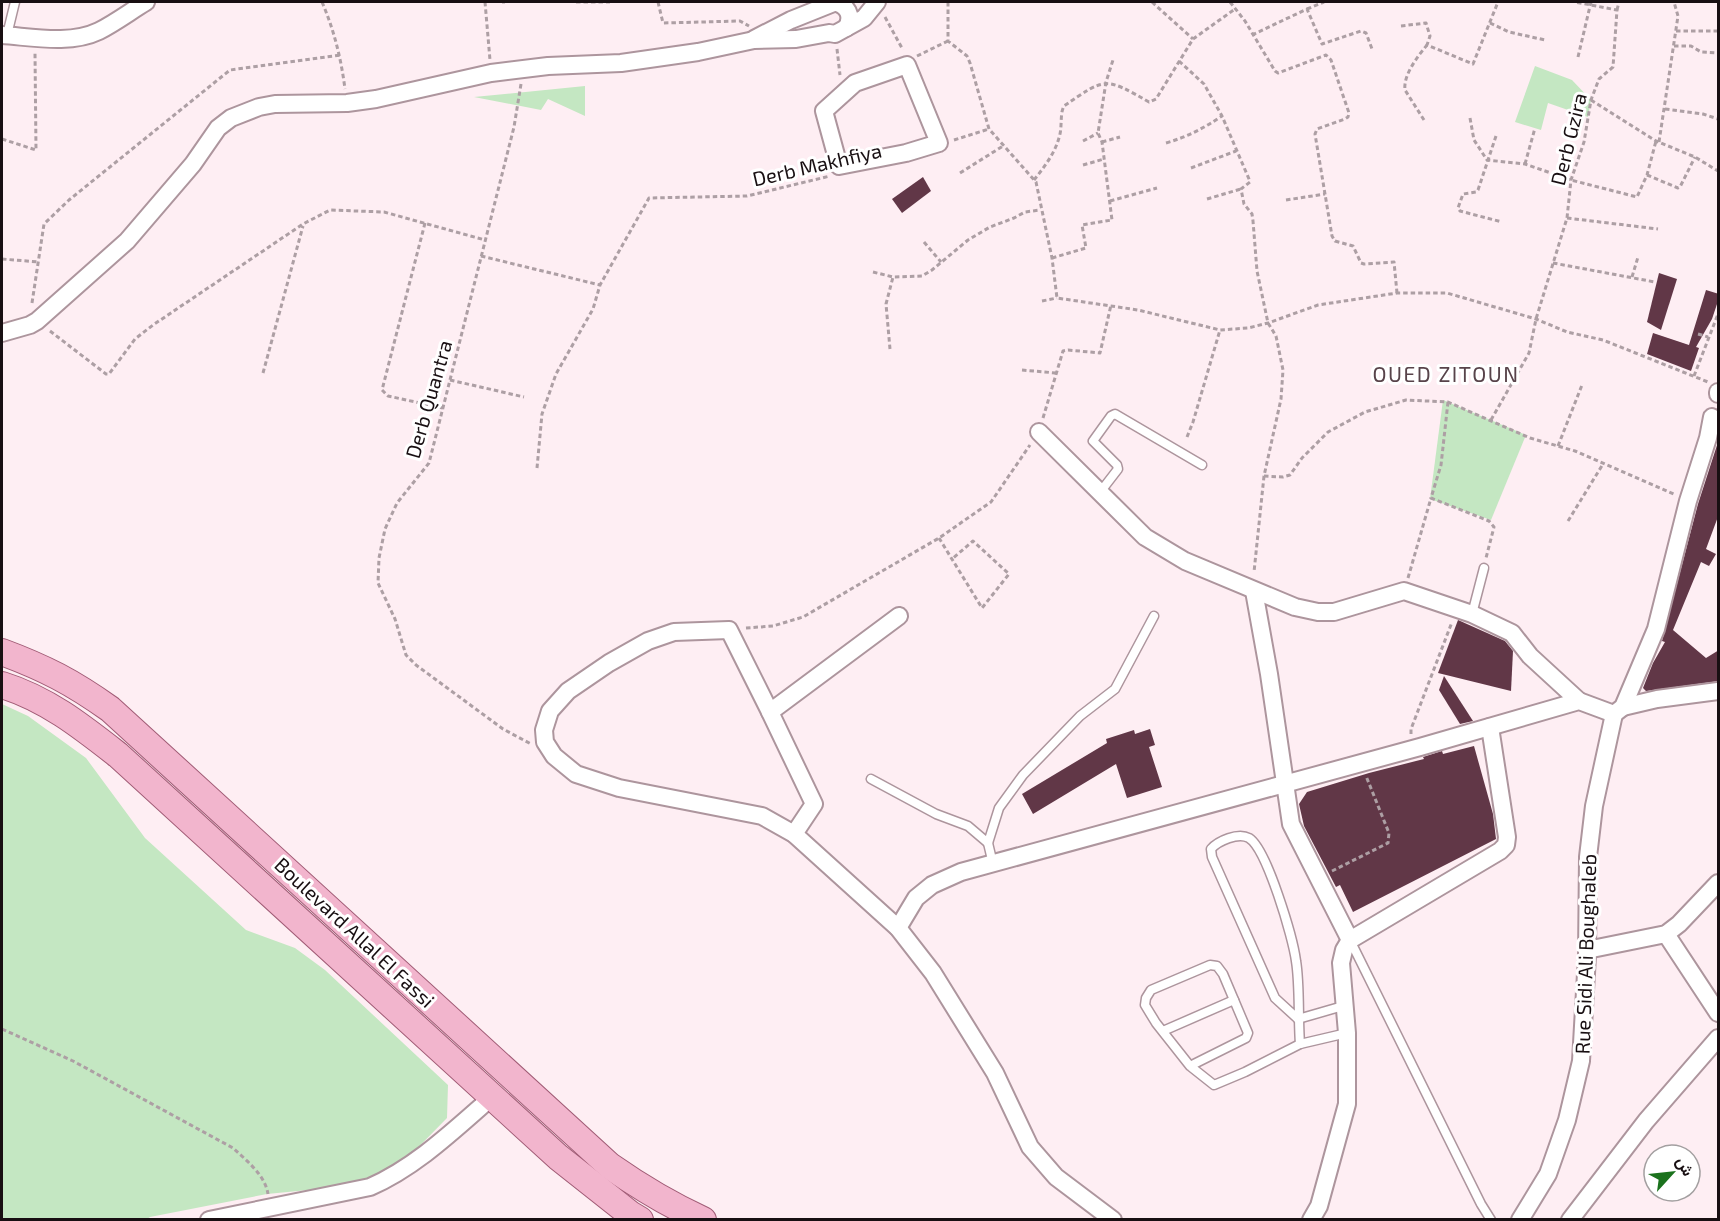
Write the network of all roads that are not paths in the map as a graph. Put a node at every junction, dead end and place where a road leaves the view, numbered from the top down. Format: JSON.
{"nodes":[{"id":1,"x":15,"y":2,"type":"edge"},
{"id":2,"x":146,"y":2,"type":"edge"},
{"id":3,"x":877,"y":2,"type":"edge"},
{"id":4,"x":830,"y":4,"type":"edge"},
{"id":5,"x":846,"y":28,"type":"junction"},
{"id":6,"x":829,"y":33,"type":"junction"},
{"id":7,"x":4,"y":35,"type":"edge"},
{"id":8,"x":754,"y":40,"type":"junction"},
{"id":9,"x":916,"y":89,"type":"joint"},
{"id":10,"x":2,"y":333,"type":"edge"},
{"id":11,"x":1712,"y":417,"type":"dead end"},
{"id":12,"x":1039,"y":432,"type":"road end"},
{"id":13,"x":1202,"y":465,"type":"dead end"},
{"id":14,"x":1101,"y":491,"type":"junction"},
{"id":15,"x":1484,"y":568,"type":"road end"},
{"id":16,"x":1254,"y":591,"type":"junction"},
{"id":17,"x":1465,"y":611,"type":"junction"},
{"id":18,"x":898,"y":616,"type":"dead end"},
{"id":19,"x":1154,"y":616,"type":"dead end"},
{"id":20,"x":2,"y":652,"type":"edge"},
{"id":21,"x":2,"y":685,"type":"edge"},
{"id":22,"x":1719,"y":692,"type":"edge"},
{"id":23,"x":1579,"y":701,"type":"junction"},
{"id":24,"x":1619,"y":711,"type":"junction"},
{"id":25,"x":770,"y":712,"type":"junction"},
{"id":26,"x":1490,"y":727,"type":"junction"},
{"id":27,"x":871,"y":779,"type":"dead end"},
{"id":28,"x":1286,"y":784,"type":"junction"},
{"id":29,"x":794,"y":834,"type":"junction"},
{"id":30,"x":988,"y":843,"type":"junction"},
{"id":31,"x":993,"y":864,"type":"junction"},
{"id":32,"x":1719,"y":883,"type":"edge"},
{"id":33,"x":898,"y":928,"type":"junction"},
{"id":34,"x":1666,"y":934,"type":"junction"},
{"id":35,"x":1350,"y":940,"type":"junction"},
{"id":36,"x":1587,"y":950,"type":"junction"},
{"id":37,"x":1234,"y":1000,"type":"junction"},
{"id":38,"x":1343,"y":1006,"type":"junction"},
{"id":39,"x":1719,"y":1013,"type":"edge"},
{"id":40,"x":1298,"y":1019,"type":"junction"},
{"id":41,"x":1163,"y":1031,"type":"junction"},
{"id":42,"x":1347,"y":1033,"type":"junction"},
{"id":43,"x":1719,"y":1038,"type":"edge"},
{"id":44,"x":1300,"y":1044,"type":"junction"},
{"id":45,"x":1190,"y":1066,"type":"junction"},
{"id":46,"x":492,"y":1097,"type":"junction"},
{"id":47,"x":209,"y":1220,"type":"edge"},
{"id":48,"x":640,"y":1220,"type":"edge"},
{"id":49,"x":703,"y":1220,"type":"edge"},
{"id":50,"x":1113,"y":1220,"type":"edge"},
{"id":51,"x":1311,"y":1220,"type":"edge"},
{"id":52,"x":1491,"y":1220,"type":"edge"},
{"id":53,"x":1520,"y":1220,"type":"edge"},
{"id":54,"x":1570,"y":1220,"type":"edge"}],
"edges":[{"from":1,"to":7,"type":"lane"},
{"from":2,"to":7,"type":"street"},
{"from":3,"to":5,"type":"street"},
{"from":4,"to":5,"type":"street"},
{"from":4,"to":6,"type":"street"},
{"from":4,"to":8,"type":"street"},
{"from":5,"to":6,"type":"street"},
{"from":6,"to":8,"type":"street"},
{"from":8,"to":10,"type":"street"},
{"from":9,"to":9,"type":"street"},
{"from":11,"to":24,"type":"street","name":"Rue Sidi Ali Boughaleb"},
{"from":12,"to":14,"type":"street"},
{"from":13,"to":14,"type":"lane"},
{"from":14,"to":16,"type":"street"},
{"from":15,"to":17,"type":"lane"},
{"from":16,"to":17,"type":"street"},
{"from":16,"to":28,"type":"street"},
{"from":17,"to":23,"type":"street"},
{"from":18,"to":25,"type":"street"},
{"from":19,"to":30,"type":"lane"},
{"from":20,"to":49,"type":"main road","name":"Boulevard Allal El Fassi"},
{"from":21,"to":46,"type":"main road","name":"Boulevard Allal El Fassi"},
{"from":22,"to":24,"type":"street"},
{"from":23,"to":24,"type":"street"},
{"from":23,"to":26,"type":"street"},
{"from":24,"to":36,"type":"street","name":"Rue Sidi Ali Boughaleb"},
{"from":25,"to":29,"type":"street"},
{"from":25,"to":29,"type":"street"},
{"from":26,"to":28,"type":"street"},
{"from":26,"to":35,"type":"street"},
{"from":27,"to":30,"type":"lane"},
{"from":28,"to":31,"type":"street"},
{"from":28,"to":35,"type":"street"},
{"from":29,"to":33,"type":"street"},
{"from":30,"to":31,"type":"lane"},
{"from":31,"to":33,"type":"street"},
{"from":32,"to":34,"type":"street"},
{"from":33,"to":50,"type":"street"},
{"from":34,"to":36,"type":"street"},
{"from":34,"to":39,"type":"street"},
{"from":35,"to":38,"type":"street"},
{"from":35,"to":52,"type":"lane"},
{"from":36,"to":53,"type":"street","name":"Rue Sidi Ali Boughaleb"},
{"from":37,"to":41,"type":"lane"},
{"from":37,"to":41,"type":"lane"},
{"from":37,"to":45,"type":"lane"},
{"from":38,"to":40,"type":"lane"},
{"from":38,"to":42,"type":"street"},
{"from":40,"to":40,"type":"lane"},
{"from":40,"to":44,"type":"lane"},
{"from":41,"to":45,"type":"lane"},
{"from":42,"to":44,"type":"lane"},
{"from":42,"to":51,"type":"street"},
{"from":43,"to":54,"type":"street"},
{"from":44,"to":45,"type":"lane"},
{"from":46,"to":47,"type":"street"},
{"from":46,"to":48,"type":"main road","name":"Boulevard Allal El Fassi"}]}
